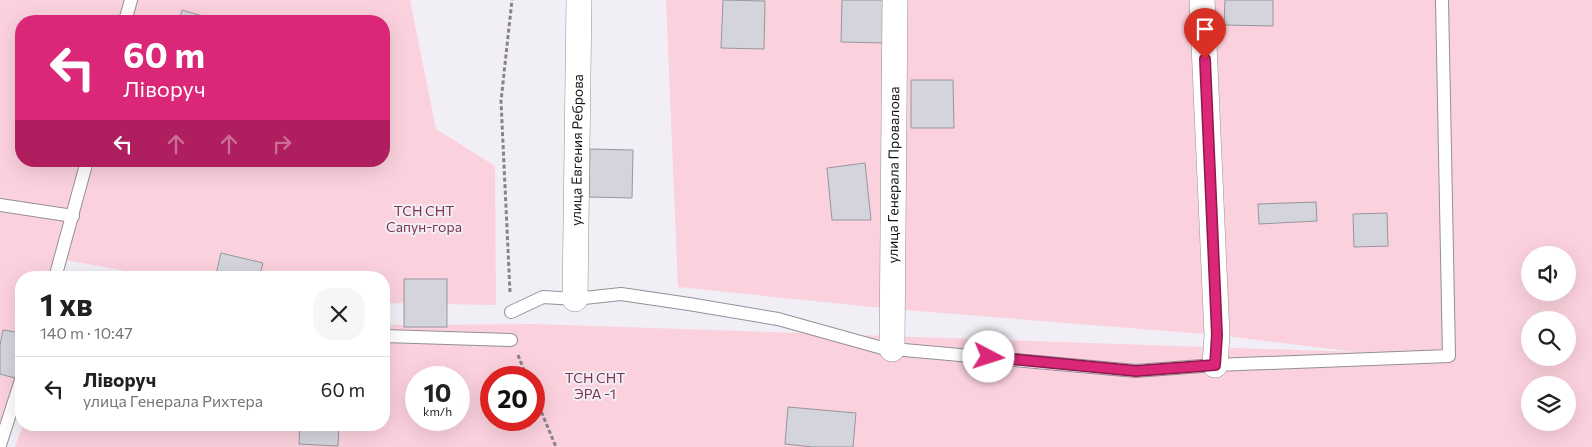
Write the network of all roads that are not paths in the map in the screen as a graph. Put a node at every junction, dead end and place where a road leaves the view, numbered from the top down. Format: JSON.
{"nodes":[{"id":1,"x":131,"y":0,"type":"edge"},
{"id":2,"x":579,"y":0,"type":"edge"},
{"id":3,"x":894,"y":0,"type":"edge"},
{"id":4,"x":1202,"y":0,"type":"edge"},
{"id":5,"x":1442,"y":0,"type":"edge"},
{"id":6,"x":127,"y":15,"type":"edge"},
{"id":7,"x":85,"y":167,"type":"edge"},
{"id":8,"x":0,"y":205,"type":"edge"},
{"id":9,"x":73,"y":216,"type":"junction"},
{"id":10,"x":59,"y":271,"type":"edge"},
{"id":11,"x":575,"y":299,"type":"junction"},
{"id":12,"x":510,"y":312,"type":"road end"},
{"id":13,"x":390,"y":336,"type":"edge"},
{"id":14,"x":512,"y":340,"type":"road end"},
{"id":15,"x":892,"y":349,"type":"junction"},
{"id":16,"x":1215,"y":365,"type":"junction"},
{"id":17,"x":15,"y":399,"type":"edge"},
{"id":18,"x":0,"y":445,"type":"edge"},
{"id":19,"x":12,"y":447,"type":"edge"}],
"edges":[{"from":1,"to":6,"type":"lane"},
{"from":2,"to":11,"type":"street","name":"улица Евгения Реброва"},
{"from":3,"to":15,"type":"street","name":"улица Генерала Провалова"},
{"from":4,"to":16,"type":"street"},
{"from":5,"to":16,"type":"lane"},
{"from":7,"to":9,"type":"lane"},
{"from":8,"to":9,"type":"lane"},
{"from":9,"to":10,"type":"lane"},
{"from":11,"to":12,"type":"lane"},
{"from":11,"to":15,"type":"lane"},
{"from":13,"to":14,"type":"lane"},
{"from":15,"to":16,"type":"lane"},
{"from":17,"to":18,"type":"lane"},
{"from":18,"to":19,"type":"lane"}]}
